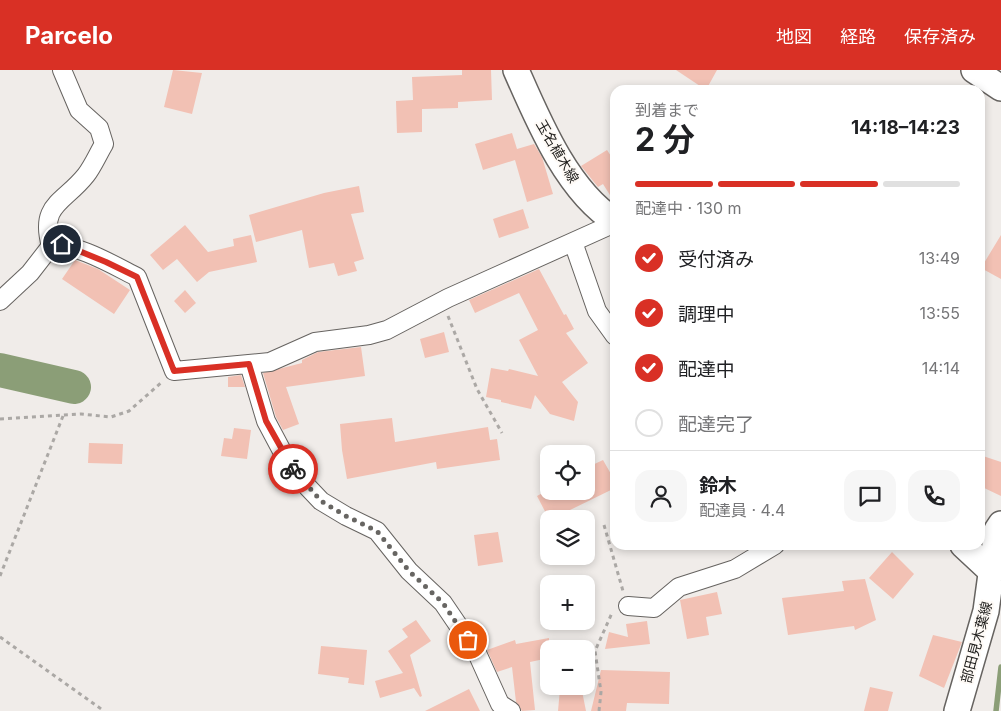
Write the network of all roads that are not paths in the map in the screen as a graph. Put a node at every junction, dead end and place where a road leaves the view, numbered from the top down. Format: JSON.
{"nodes":[{"id":1,"x":62,"y":70,"type":"edge"},
{"id":2,"x":516,"y":70,"type":"edge"},
{"id":3,"x":974,"y":70,"type":"edge"},
{"id":4,"x":1001,"y":88,"type":"edge"},
{"id":5,"x":610,"y":219,"type":"edge"},
{"id":6,"x":610,"y":224,"type":"edge"},
{"id":7,"x":572,"y":242,"type":"junction"},
{"id":8,"x":51,"y":246,"type":"junction"},
{"id":9,"x":0,"y":301,"type":"edge"},
{"id":10,"x":610,"y":329,"type":"edge"},
{"id":11,"x":249,"y":364,"type":"junction"},
{"id":12,"x":1001,"y":524,"type":"edge"},
{"id":13,"x":767,"y":550,"type":"edge"},
{"id":14,"x":968,"y":550,"type":"edge"},
{"id":15,"x":992,"y":572,"type":"junction"},
{"id":16,"x":628,"y":606,"type":"road end"},
{"id":17,"x":511,"y":711,"type":"edge"},
{"id":18,"x":957,"y":711,"type":"edge"}],
"edges":[{"from":1,"to":8,"type":"street"},
{"from":2,"to":5,"type":"main road","name":"玉名植木線"},
{"from":3,"to":4,"type":"main road"},
{"from":6,"to":7,"type":"street"},
{"from":7,"to":10,"type":"street"},
{"from":7,"to":11,"type":"street"},
{"from":8,"to":9,"type":"street"},
{"from":8,"to":11,"type":"street"},
{"from":11,"to":17,"type":"street"},
{"from":12,"to":15,"type":"main road"},
{"from":13,"to":16,"type":"street"},
{"from":14,"to":15,"type":"main road"},
{"from":15,"to":18,"type":"main road","name":"部田見木葉線"}]}
